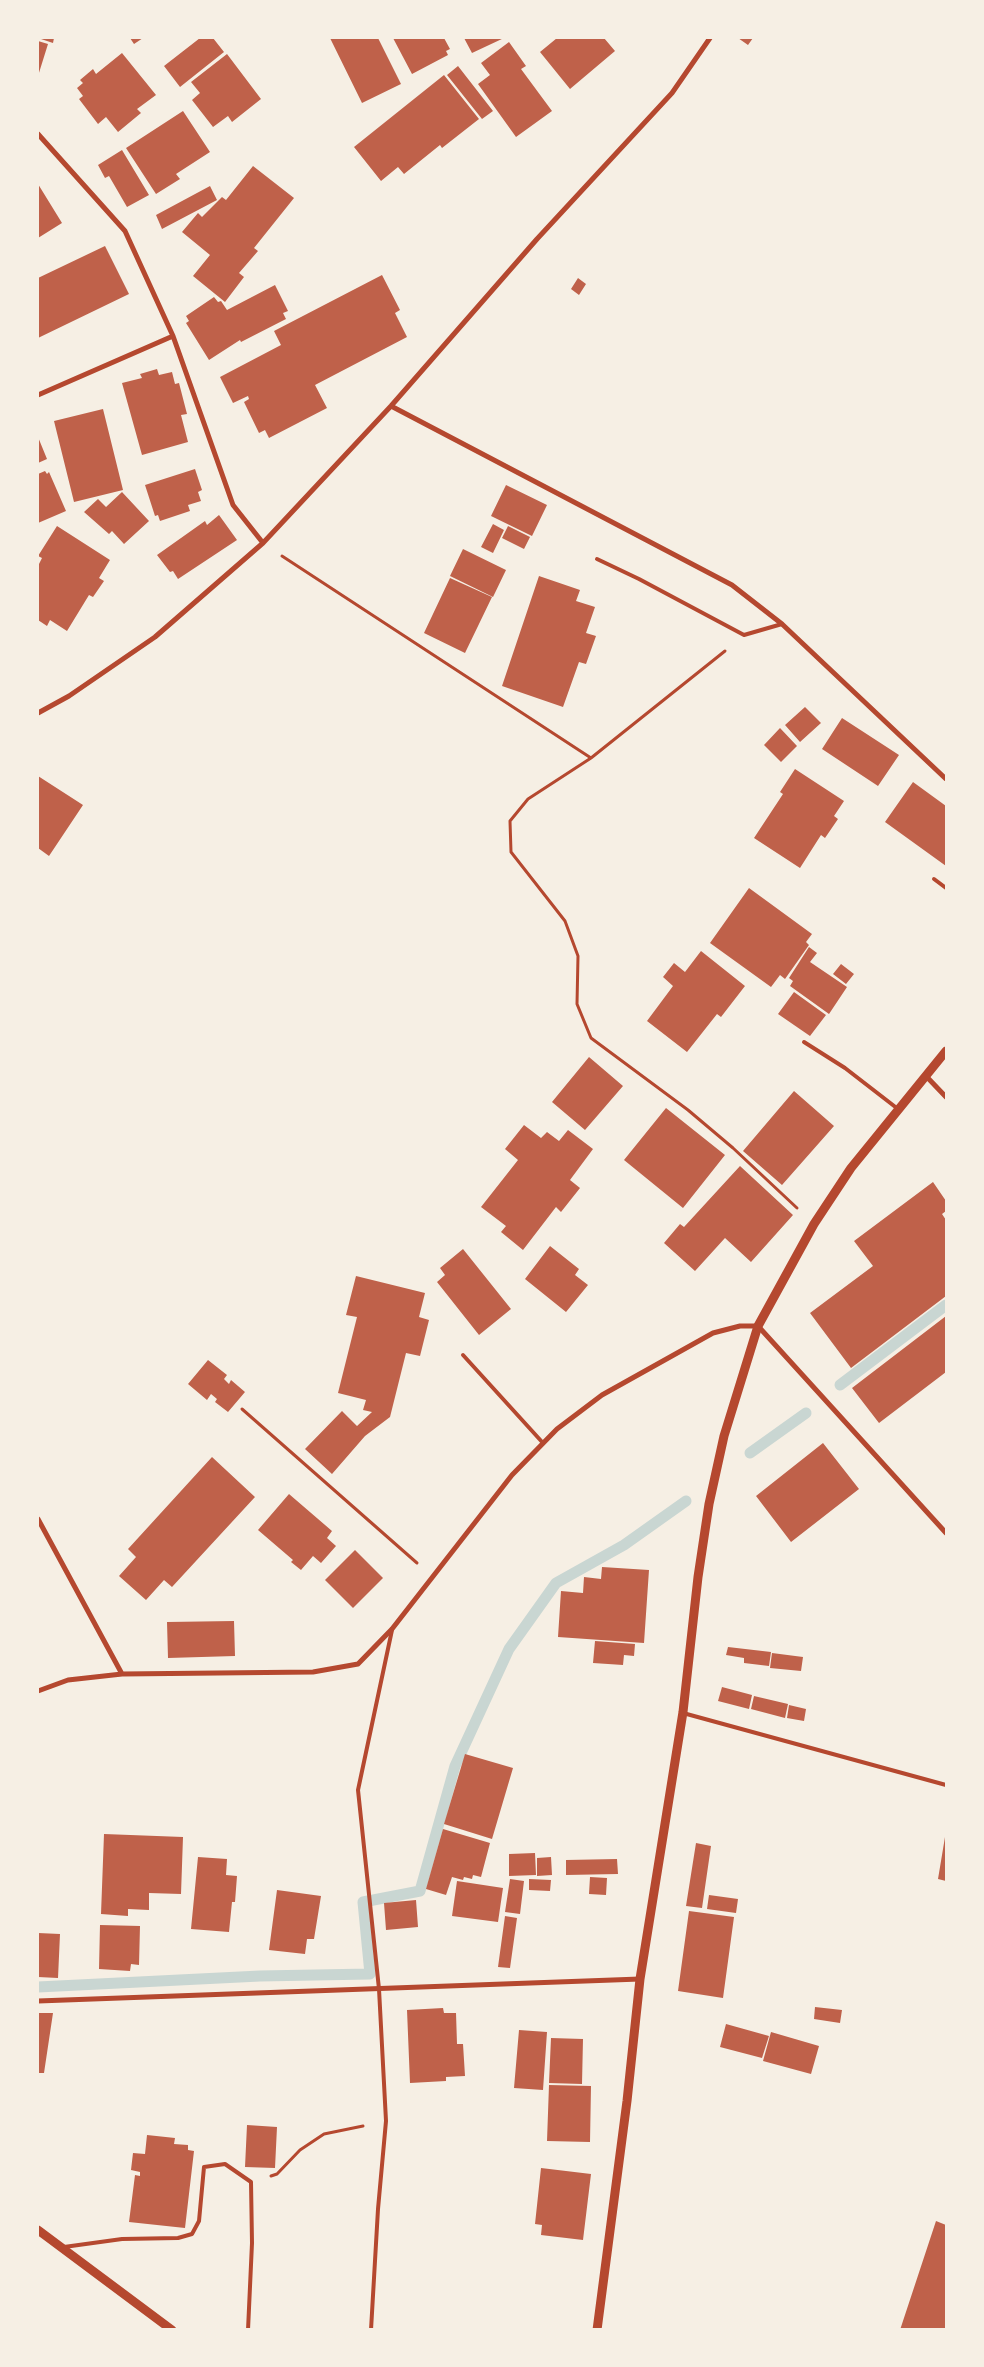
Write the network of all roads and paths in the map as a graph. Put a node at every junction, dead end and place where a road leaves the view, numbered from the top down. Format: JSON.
{"nodes":[{"id":1,"x":710,"y":38,"type":"edge"},
{"id":2,"x":38,"y":134,"type":"edge"},
{"id":3,"x":173,"y":336,"type":"junction"},
{"id":4,"x":38,"y":395,"type":"edge"},
{"id":5,"x":391,"y":406,"type":"junction"},
{"id":6,"x":263,"y":543,"type":"junction"},
{"id":7,"x":597,"y":559,"type":"dead end"},
{"id":8,"x":782,"y":624,"type":"junction"},
{"id":9,"x":744,"y":635,"type":"junction"},
{"id":10,"x":38,"y":713,"type":"edge"},
{"id":11,"x":591,"y":758,"type":"junction"},
{"id":12,"x":946,"y":779,"type":"edge"},
{"id":13,"x":934,"y":879,"type":"dead end"},
{"id":14,"x":946,"y":888,"type":"edge"},
{"id":15,"x":804,"y":1042,"type":"dead end"},
{"id":16,"x":946,"y":1051,"type":"edge"},
{"id":17,"x":925,"y":1075,"type":"junction"},
{"id":18,"x":946,"y":1097,"type":"edge"},
{"id":19,"x":898,"y":1109,"type":"junction"},
{"id":20,"x":814,"y":1224,"type":"junction"},
{"id":21,"x":758,"y":1326,"type":"junction"},
{"id":22,"x":462,"y":1355,"type":"dead end"},
{"id":23,"x":242,"y":1409,"type":"dead end"},
{"id":24,"x":543,"y":1443,"type":"junction"},
{"id":25,"x":38,"y":1519,"type":"edge"},
{"id":26,"x":946,"y":1533,"type":"edge"},
{"id":27,"x":432,"y":1576,"type":"junction"},
{"id":28,"x":392,"y":1629,"type":"junction"},
{"id":29,"x":122,"y":1674,"type":"junction"},
{"id":30,"x":38,"y":1690,"type":"edge"},
{"id":31,"x":683,"y":1712,"type":"junction"},
{"id":32,"x":946,"y":1785,"type":"edge"},
{"id":33,"x":640,"y":1979,"type":"junction"},
{"id":34,"x":378,"y":1989,"type":"junction"},
{"id":35,"x":38,"y":2001,"type":"edge"},
{"id":36,"x":386,"y":2121,"type":"junction"},
{"id":37,"x":251,"y":2182,"type":"junction"},
{"id":38,"x":38,"y":2230,"type":"edge"},
{"id":39,"x":60,"y":2248,"type":"junction"},
{"id":40,"x":172,"y":2330,"type":"edge"},
{"id":41,"x":248,"y":2330,"type":"edge"},
{"id":42,"x":372,"y":2330,"type":"edge"},
{"id":43,"x":597,"y":2330,"type":"edge"}],
"edges":[{"from":1,"to":5,"type":"street"},
{"from":2,"to":3,"type":"street"},
{"from":3,"to":4,"type":"street"},
{"from":3,"to":6,"type":"street"},
{"from":5,"to":6,"type":"street"},
{"from":5,"to":8,"type":"street"},
{"from":6,"to":10,"type":"street"},
{"from":6,"to":11,"type":"path"},
{"from":7,"to":9,"type":"lane"},
{"from":8,"to":9,"type":"lane"},
{"from":8,"to":12,"type":"street"},
{"from":9,"to":11,"type":"path"},
{"from":11,"to":20,"type":"path"},
{"from":13,"to":14,"type":"lane"},
{"from":15,"to":19,"type":"lane"},
{"from":16,"to":17,"type":"street"},
{"from":17,"to":18,"type":"street"},
{"from":17,"to":19,"type":"street"},
{"from":19,"to":20,"type":"street"},
{"from":20,"to":21,"type":"street"},
{"from":21,"to":24,"type":"street"},
{"from":21,"to":26,"type":"street"},
{"from":21,"to":31,"type":"street"},
{"from":22,"to":24,"type":"lane"},
{"from":23,"to":27,"type":"path"},
{"from":24,"to":27,"type":"street"},
{"from":25,"to":29,"type":"street"},
{"from":27,"to":28,"type":"street"},
{"from":28,"to":29,"type":"street"},
{"from":28,"to":34,"type":"lane"},
{"from":29,"to":30,"type":"street"},
{"from":31,"to":32,"type":"lane"},
{"from":31,"to":33,"type":"street"},
{"from":33,"to":34,"type":"street"},
{"from":33,"to":43,"type":"street"},
{"from":34,"to":35,"type":"street"},
{"from":34,"to":36,"type":"lane"},
{"from":36,"to":37,"type":"path"},
{"from":36,"to":42,"type":"lane"},
{"from":37,"to":39,"type":"lane"},
{"from":37,"to":41,"type":"lane"},
{"from":38,"to":39,"type":"street"},
{"from":39,"to":40,"type":"street"}]}
